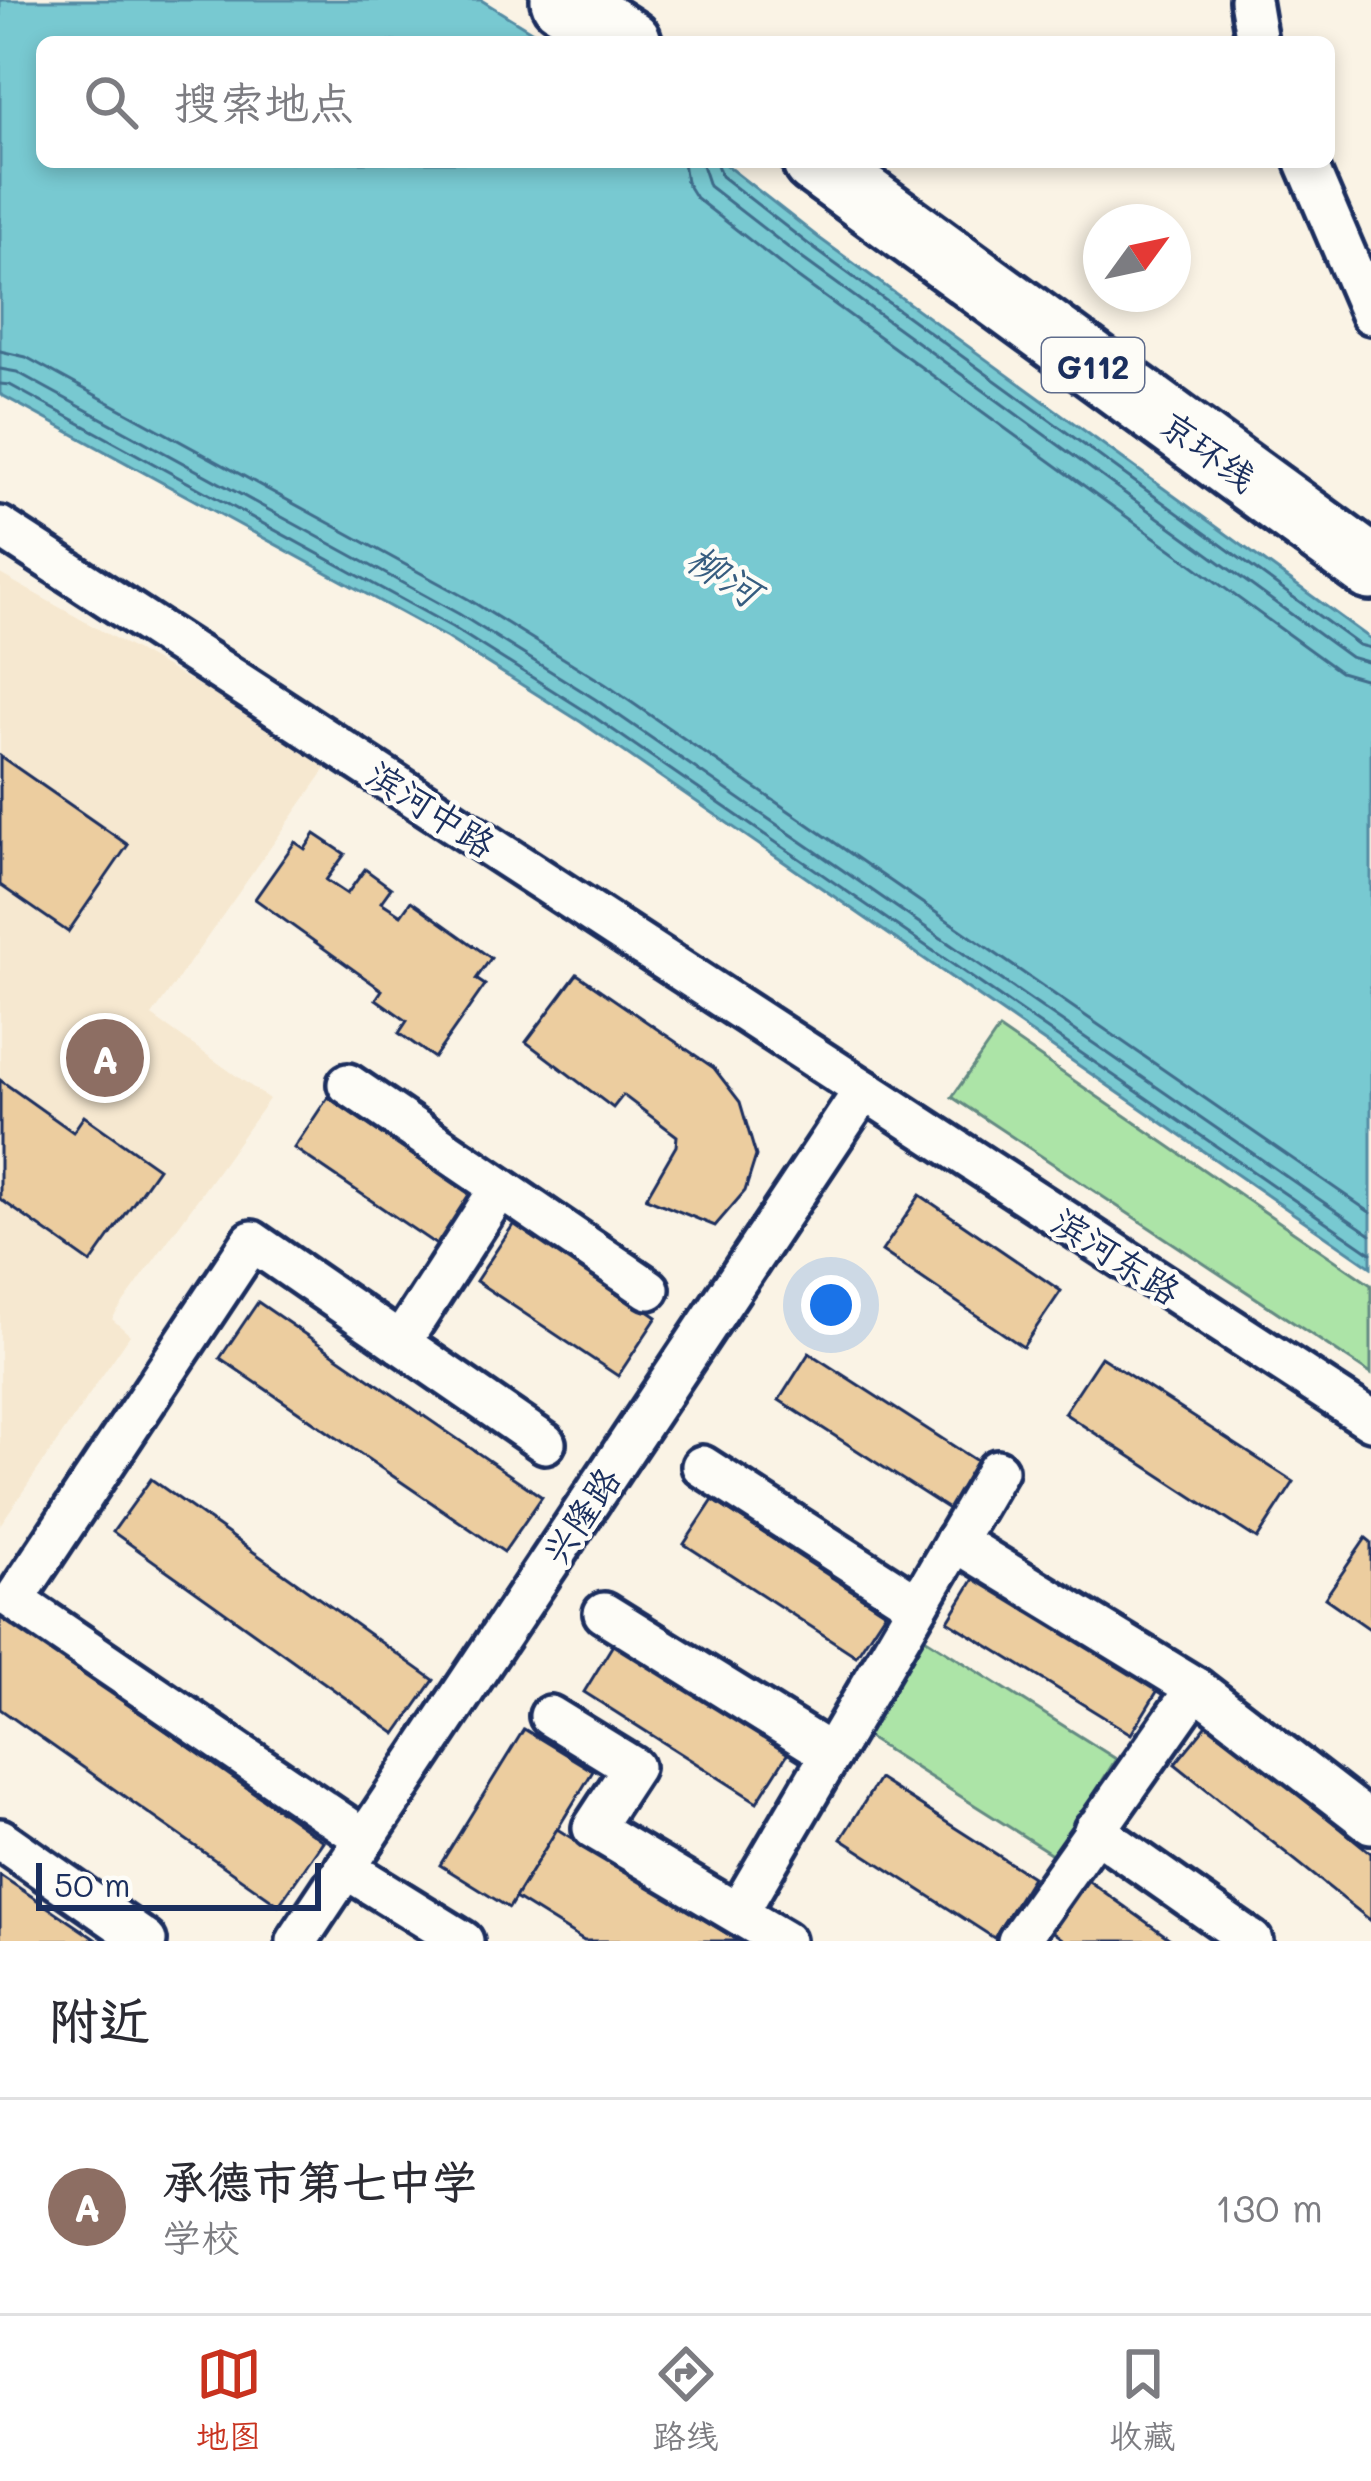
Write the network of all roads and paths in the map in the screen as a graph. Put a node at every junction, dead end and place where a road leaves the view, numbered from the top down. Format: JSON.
{"nodes":[{"id":1,"x":563,"y":0,"type":"edge"},
{"id":2,"x":1250,"y":0,"type":"edge"},
{"id":3,"x":620,"y":36,"type":"edge"},
{"id":4,"x":1256,"y":36,"type":"edge"},
{"id":5,"x":823,"y":168,"type":"edge"},
{"id":6,"x":1309,"y":168,"type":"edge"},
{"id":7,"x":1371,"y":314,"type":"edge"},
{"id":8,"x":0,"y":527,"type":"edge"},
{"id":9,"x":1371,"y":568,"type":"edge"},
{"id":10,"x":348,"y":1084,"type":"dead end"},
{"id":11,"x":864,"y":1090,"type":"junction"},
{"id":12,"x":500,"y":1188,"type":"junction"},
{"id":13,"x":649,"y":1289,"type":"dead end"},
{"id":14,"x":400,"y":1343,"type":"junction"},
{"id":15,"x":1371,"y":1420,"type":"edge"},
{"id":16,"x":544,"y":1443,"type":"dead end"},
{"id":17,"x":702,"y":1466,"type":"dead end"},
{"id":18,"x":997,"y":1470,"type":"dead end"},
{"id":19,"x":955,"y":1541,"type":"junction"},
{"id":20,"x":918,"y":1605,"type":"junction"},
{"id":21,"x":604,"y":1613,"type":"dead end"},
{"id":22,"x":1196,"y":1688,"type":"junction"},
{"id":23,"x":550,"y":1716,"type":"dead end"},
{"id":24,"x":831,"y":1754,"type":"junction"},
{"id":25,"x":1371,"y":1823,"type":"edge"},
{"id":26,"x":1094,"y":1830,"type":"junction"},
{"id":27,"x":0,"y":1839,"type":"edge"},
{"id":28,"x":355,"y":1854,"type":"junction"},
{"id":29,"x":738,"y":1913,"type":"junction"},
{"id":30,"x":146,"y":1941,"type":"edge"},
{"id":31,"x":297,"y":1941,"type":"edge"},
{"id":32,"x":463,"y":1941,"type":"edge"},
{"id":33,"x":784,"y":1941,"type":"edge"},
{"id":34,"x":1018,"y":1941,"type":"edge"},
{"id":35,"x":1252,"y":1941,"type":"edge"}],
"edges":[{"from":1,"to":3,"type":"highway"},
{"from":2,"to":4,"type":"street"},
{"from":5,"to":9,"type":"highway","name":"京环线","number":"G112"},
{"from":6,"to":7,"type":"street"},
{"from":8,"to":11,"type":"street","name":"滨河中路"},
{"from":10,"to":12,"type":"street"},
{"from":11,"to":15,"type":"street","name":"滨河东路"},
{"from":11,"to":28,"type":"street","name":"兴隆路"},
{"from":12,"to":13,"type":"street"},
{"from":12,"to":14,"type":"street"},
{"from":14,"to":16,"type":"street"},
{"from":14,"to":28,"type":"street"},
{"from":17,"to":20,"type":"street"},
{"from":18,"to":19,"type":"street"},
{"from":19,"to":20,"type":"street"},
{"from":19,"to":22,"type":"street"},
{"from":20,"to":24,"type":"street"},
{"from":21,"to":24,"type":"street"},
{"from":22,"to":25,"type":"street"},
{"from":22,"to":26,"type":"street"},
{"from":23,"to":29,"type":"street"},
{"from":24,"to":29,"type":"street"},
{"from":26,"to":34,"type":"street"},
{"from":26,"to":35,"type":"street"},
{"from":27,"to":30,"type":"street"},
{"from":28,"to":31,"type":"street","name":"兴隆路"},
{"from":28,"to":32,"type":"street"},
{"from":29,"to":33,"type":"street"}]}
